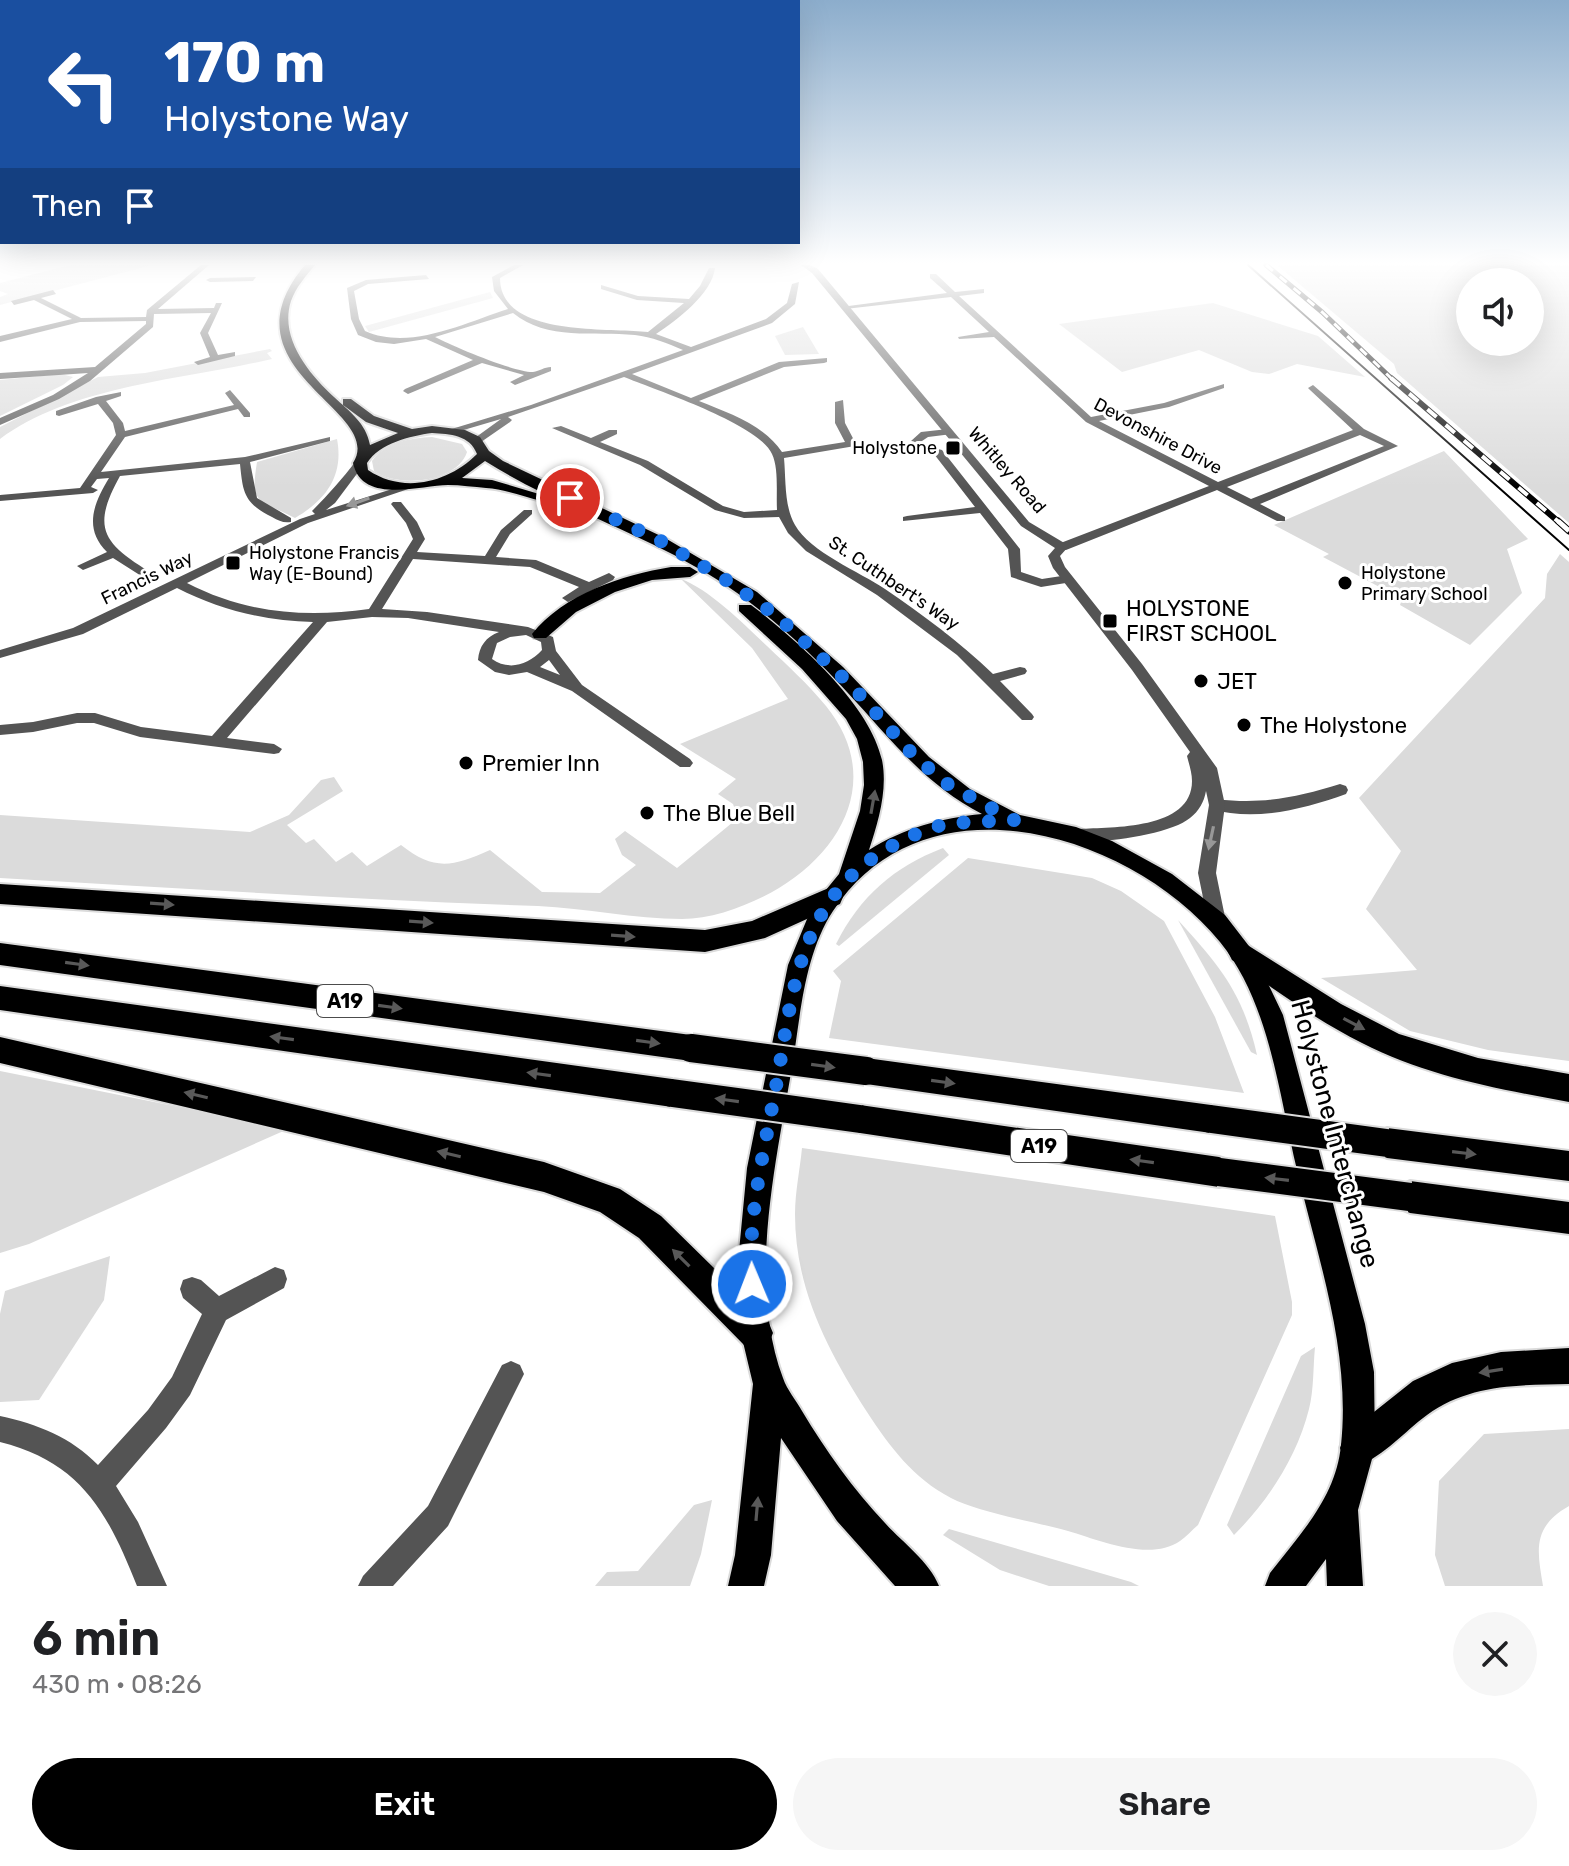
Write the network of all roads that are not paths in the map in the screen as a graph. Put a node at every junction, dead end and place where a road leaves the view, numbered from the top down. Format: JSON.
{"nodes":[{"id":1,"x":134,"y":339,"type":"edge"},
{"id":2,"x":206,"y":339,"type":"edge"},
{"id":3,"x":286,"y":339,"type":"edge"},
{"id":4,"x":295,"y":339,"type":"edge"},
{"id":5,"x":432,"y":339,"type":"edge"},
{"id":6,"x":660,"y":339,"type":"edge"},
{"id":7,"x":721,"y":339,"type":"edge"},
{"id":8,"x":871,"y":339,"type":"edge"},
{"id":9,"x":1000,"y":339,"type":"edge"},
{"id":10,"x":691,"y":350,"type":"junction"},
{"id":11,"x":232,"y":354,"type":"dead end"},
{"id":12,"x":215,"y":358,"type":"junction"},
{"id":13,"x":824,"y":360,"type":"dead end"},
{"id":14,"x":479,"y":361,"type":"junction"},
{"id":15,"x":198,"y":362,"type":"dead end"},
{"id":16,"x":548,"y":369,"type":"dead end"},
{"id":17,"x":98,"y":370,"type":"junction"},
{"id":18,"x":624,"y":374,"type":"junction"},
{"id":19,"x":533,"y":375,"type":"junction"},
{"id":20,"x":0,"y":376,"type":"edge"},
{"id":21,"x":1209,"y":381,"type":"dead end"},
{"id":22,"x":515,"y":382,"type":"dead end"},
{"id":23,"x":426,"y":384,"type":"junction"},
{"id":24,"x":1298,"y":385,"type":"dead end"},
{"id":25,"x":1221,"y":386,"type":"junction"},
{"id":26,"x":445,"y":390,"type":"dead end"},
{"id":27,"x":1232,"y":390,"type":"dead end"},
{"id":28,"x":408,"y":391,"type":"dead end"},
{"id":29,"x":230,"y":393,"type":"dead end"},
{"id":30,"x":118,"y":394,"type":"dead end"},
{"id":31,"x":99,"y":399,"type":"junction"},
{"id":32,"x":693,"y":400,"type":"junction"},
{"id":33,"x":840,"y":402,"type":"dead end"},
{"id":34,"x":240,"y":406,"type":"junction"},
{"id":35,"x":534,"y":407,"type":"junction"},
{"id":36,"x":59,"y":413,"type":"dead end"},
{"id":37,"x":247,"y":415,"type":"dead end"},
{"id":38,"x":1089,"y":420,"type":"junction"},
{"id":39,"x":0,"y":422,"type":"edge"},
{"id":40,"x":557,"y":428,"type":"dead end"},
{"id":41,"x":450,"y":431,"type":"junction"},
{"id":42,"x":1360,"y":431,"type":"junction"},
{"id":43,"x":613,"y":432,"type":"dead end"},
{"id":44,"x":948,"y":432,"type":"junction"},
{"id":45,"x":411,"y":433,"type":"junction"},
{"id":46,"x":121,"y":435,"type":"junction"},
{"id":47,"x":326,"y":439,"type":"dead end"},
{"id":48,"x":591,"y":442,"type":"junction"},
{"id":49,"x":480,"y":447,"type":"junction"},
{"id":50,"x":779,"y":456,"type":"junction"},
{"id":51,"x":362,"y":459,"type":"junction"},
{"id":52,"x":245,"y":460,"type":"junction"},
{"id":53,"x":116,"y":474,"type":"junction"},
{"id":54,"x":94,"y":476,"type":"junction"},
{"id":55,"x":444,"y":481,"type":"junction"},
{"id":56,"x":412,"y":486,"type":"junction"},
{"id":57,"x":1215,"y":486,"type":"junction"},
{"id":58,"x":107,"y":489,"type":"junction"},
{"id":59,"x":83,"y":491,"type":"junction"},
{"id":60,"x":0,"y":498,"type":"edge"},
{"id":61,"x":1251,"y":503,"type":"junction"},
{"id":62,"x":397,"y":504,"type":"dead end"},
{"id":63,"x":983,"y":509,"type":"junction"},
{"id":64,"x":528,"y":512,"type":"dead end"},
{"id":65,"x":783,"y":513,"type":"junction"},
{"id":66,"x":907,"y":519,"type":"dead end"},
{"id":67,"x":1281,"y":519,"type":"dead end"},
{"id":68,"x":287,"y":520,"type":"dead end"},
{"id":69,"x":304,"y":521,"type":"junction"},
{"id":70,"x":1062,"y":547,"type":"junction"},
{"id":71,"x":113,"y":554,"type":"junction"},
{"id":72,"x":412,"y":555,"type":"junction"},
{"id":73,"x":489,"y":559,"type":"junction"},
{"id":74,"x":83,"y":566,"type":"dead end"},
{"id":75,"x":690,"y":572,"type":"junction"},
{"id":76,"x":146,"y":575,"type":"dead end"},
{"id":77,"x":609,"y":577,"type":"dead end"},
{"id":78,"x":1068,"y":579,"type":"junction"},
{"id":79,"x":177,"y":583,"type":"junction"},
{"id":80,"x":589,"y":587,"type":"junction"},
{"id":81,"x":568,"y":598,"type":"dead end"},
{"id":82,"x":373,"y":613,"type":"junction"},
{"id":83,"x":324,"y":618,"type":"junction"},
{"id":84,"x":456,"y":622,"type":"junction"},
{"id":85,"x":517,"y":631,"type":"junction"},
{"id":86,"x":540,"y":634,"type":"junction"},
{"id":87,"x":549,"y":651,"type":"junction"},
{"id":88,"x":484,"y":653,"type":"junction"},
{"id":89,"x":0,"y":654,"type":"edge"},
{"id":90,"x":528,"y":667,"type":"junction"},
{"id":91,"x":1020,"y":671,"type":"dead end"},
{"id":92,"x":989,"y":680,"type":"junction"},
{"id":93,"x":577,"y":688,"type":"junction"},
{"id":94,"x":1027,"y":717,"type":"dead end"},
{"id":95,"x":0,"y":730,"type":"edge"},
{"id":96,"x":1189,"y":740,"type":"junction"},
{"id":97,"x":216,"y":741,"type":"junction"},
{"id":98,"x":274,"y":749,"type":"dead end"},
{"id":99,"x":685,"y":763,"type":"dead end"},
{"id":100,"x":1340,"y":790,"type":"dead end"},
{"id":101,"x":1217,"y":805,"type":"junction"},
{"id":102,"x":1014,"y":820,"type":"junction"},
{"id":103,"x":1079,"y":835,"type":"junction"},
{"id":104,"x":849,"y":876,"type":"junction"},
{"id":105,"x":0,"y":894,"type":"edge"},
{"id":106,"x":831,"y":897,"type":"junction"},
{"id":107,"x":1217,"y":922,"type":"junction"},
{"id":108,"x":1241,"y":952,"type":"junction"},
{"id":109,"x":0,"y":954,"type":"edge"},
{"id":110,"x":0,"y":998,"type":"edge"},
{"id":111,"x":0,"y":1050,"type":"edge"},
{"id":112,"x":1569,"y":1088,"type":"edge"},
{"id":113,"x":1569,"y":1166,"type":"edge"},
{"id":114,"x":1569,"y":1218,"type":"edge"},
{"id":115,"x":275,"y":1279,"type":"dead end"},
{"id":116,"x":192,"y":1289,"type":"dead end"},
{"id":117,"x":217,"y":1311,"type":"junction"},
{"id":118,"x":756,"y":1333,"type":"junction"},
{"id":119,"x":1569,"y":1366,"type":"edge"},
{"id":120,"x":511,"y":1374,"type":"dead end"},
{"id":121,"x":769,"y":1384,"type":"junction"},
{"id":122,"x":0,"y":1429,"type":"edge"},
{"id":123,"x":1358,"y":1448,"type":"junction"},
{"id":124,"x":99,"y":1485,"type":"junction"},
{"id":125,"x":1341,"y":1510,"type":"junction"},
{"id":126,"x":152,"y":1586,"type":"edge"},
{"id":127,"x":373,"y":1586,"type":"edge"},
{"id":128,"x":746,"y":1586,"type":"edge"},
{"id":129,"x":921,"y":1586,"type":"edge"},
{"id":130,"x":1283,"y":1586,"type":"edge"},
{"id":131,"x":1345,"y":1586,"type":"edge"}],
"edges":[{"from":1,"to":17,"type":"street"},
{"from":2,"to":12,"type":"street"},
{"from":3,"to":51,"type":"main road"},
{"from":4,"to":45,"type":"main road"},
{"from":5,"to":14,"type":"street"},
{"from":6,"to":10,"type":"street"},
{"from":7,"to":10,"type":"street"},
{"from":8,"to":44,"type":"street","name":"Whitley Road"},
{"from":9,"to":38,"type":"street","name":"Devonshire Drive"},
{"from":10,"to":18,"type":"street"},
{"from":11,"to":12,"type":"street"},
{"from":12,"to":15,"type":"street"},
{"from":13,"to":32,"type":"street"},
{"from":14,"to":19,"type":"street"},
{"from":14,"to":23,"type":"street"},
{"from":16,"to":19,"type":"street"},
{"from":17,"to":20,"type":"street"},
{"from":17,"to":39,"type":"street"},
{"from":18,"to":32,"type":"street"},
{"from":18,"to":35,"type":"street"},
{"from":19,"to":22,"type":"street"},
{"from":21,"to":25,"type":"street"},
{"from":23,"to":26,"type":"street"},
{"from":23,"to":28,"type":"street"},
{"from":24,"to":42,"type":"street"},
{"from":25,"to":27,"type":"street"},
{"from":25,"to":38,"type":"street"},
{"from":29,"to":34,"type":"street"},
{"from":30,"to":31,"type":"street"},
{"from":31,"to":36,"type":"street"},
{"from":31,"to":46,"type":"street"},
{"from":32,"to":50,"type":"street"},
{"from":33,"to":50,"type":"street"},
{"from":34,"to":37,"type":"street"},
{"from":34,"to":46,"type":"street"},
{"from":35,"to":41,"type":"street"},
{"from":35,"to":49,"type":"street"},
{"from":38,"to":57,"type":"street","name":"Devonshire Drive"},
{"from":40,"to":48,"type":"street"},
{"from":41,"to":45,"type":"main road"},
{"from":41,"to":49,"type":"main road"},
{"from":42,"to":57,"type":"street"},
{"from":42,"to":61,"type":"street"},
{"from":43,"to":48,"type":"street"},
{"from":44,"to":63,"type":"street"},
{"from":44,"to":70,"type":"street","name":"Whitley Road"},
{"from":45,"to":51,"type":"main road"},
{"from":46,"to":54,"type":"street"},
{"from":47,"to":52,"type":"street"},
{"from":48,"to":65,"type":"street"},
{"from":49,"to":55,"type":"main road"},
{"from":49,"to":102,"type":"main road"},
{"from":50,"to":65,"type":"street"},
{"from":51,"to":56,"type":"main road"},
{"from":51,"to":69,"type":"street","name":"Francis Way"},
{"from":52,"to":53,"type":"street"},
{"from":52,"to":68,"type":"street"},
{"from":53,"to":54,"type":"street"},
{"from":53,"to":58,"type":"street"},
{"from":54,"to":59,"type":"street"},
{"from":55,"to":56,"type":"main road"},
{"from":55,"to":75,"type":"main road"},
{"from":56,"to":69,"type":"street","name":"Francis Way","one_way":true},
{"from":57,"to":61,"type":"street","name":"Devonshire Drive"},
{"from":57,"to":70,"type":"street"},
{"from":58,"to":59,"type":"street"},
{"from":58,"to":71,"type":"street"},
{"from":59,"to":60,"type":"street"},
{"from":61,"to":67,"type":"street","name":"Devonshire Drive"},
{"from":62,"to":72,"type":"street"},
{"from":63,"to":66,"type":"street"},
{"from":63,"to":78,"type":"street"},
{"from":64,"to":73,"type":"street"},
{"from":65,"to":92,"type":"street","name":"St. Cuthbert's Way"},
{"from":69,"to":79,"type":"street","name":"Francis Way"},
{"from":70,"to":78,"type":"street"},
{"from":71,"to":74,"type":"street"},
{"from":71,"to":76,"type":"street"},
{"from":72,"to":73,"type":"street"},
{"from":72,"to":82,"type":"street"},
{"from":73,"to":80,"type":"street"},
{"from":75,"to":86,"type":"main road"},
{"from":104,"to":75,"type":"main road","one_way":true},
{"from":77,"to":80,"type":"street"},
{"from":78,"to":96,"type":"street"},
{"from":79,"to":83,"type":"street"},
{"from":79,"to":89,"type":"street","name":"Francis Way"},
{"from":80,"to":81,"type":"street"},
{"from":82,"to":83,"type":"street"},
{"from":82,"to":84,"type":"street"},
{"from":83,"to":97,"type":"street"},
{"from":84,"to":85,"type":"street"},
{"from":84,"to":88,"type":"street"},
{"from":85,"to":86,"type":"street"},
{"from":85,"to":88,"type":"street"},
{"from":86,"to":87,"type":"street"},
{"from":87,"to":90,"type":"street"},
{"from":87,"to":93,"type":"street"},
{"from":88,"to":90,"type":"street"},
{"from":90,"to":93,"type":"street"},
{"from":91,"to":92,"type":"street"},
{"from":92,"to":94,"type":"street","name":"St. Cuthbert's Way"},
{"from":93,"to":99,"type":"street"},
{"from":95,"to":97,"type":"street"},
{"from":96,"to":101,"type":"street"},
{"from":96,"to":103,"type":"street"},
{"from":97,"to":98,"type":"street"},
{"from":100,"to":101,"type":"street"},
{"from":101,"to":107,"type":"street","one_way":true},
{"from":102,"to":103,"type":"main road","name":"Holystone Interchange"},
{"from":102,"to":104,"type":"main road","name":"Holystone Interchange"},
{"from":103,"to":107,"type":"main road","name":"Holystone Interchange"},
{"from":104,"to":106,"type":"main road","name":"Holystone Interchange"},
{"from":105,"to":106,"type":"highway","one_way":true},
{"from":106,"to":118,"type":"main road","name":"Holystone Interchange"},
{"from":107,"to":108,"type":"main road","name":"Holystone Interchange"},
{"from":108,"to":112,"type":"highway","one_way":true},
{"from":108,"to":123,"type":"main road","name":"Holystone Interchange"},
{"from":109,"to":113,"type":"highway","number":"A19","one_way":true,"bridge":true},
{"from":114,"to":110,"type":"highway","number":"A19","one_way":true,"bridge":true},
{"from":118,"to":111,"type":"highway","one_way":true},
{"from":115,"to":117,"type":"street"},
{"from":116,"to":117,"type":"street"},
{"from":117,"to":124,"type":"street"},
{"from":118,"to":121,"type":"main road","name":"Holystone Interchange"},
{"from":119,"to":123,"type":"highway","one_way":true},
{"from":120,"to":127,"type":"street"},
{"from":128,"to":121,"type":"main road","one_way":true},
{"from":121,"to":129,"type":"main road","name":"Holystone Interchange"},
{"from":122,"to":124,"type":"street"},
{"from":123,"to":125,"type":"main road","name":"Holystone Interchange"},
{"from":124,"to":126,"type":"street"},
{"from":125,"to":130,"type":"main road","name":"Holystone Interchange"},
{"from":125,"to":131,"type":"main road"}]}
